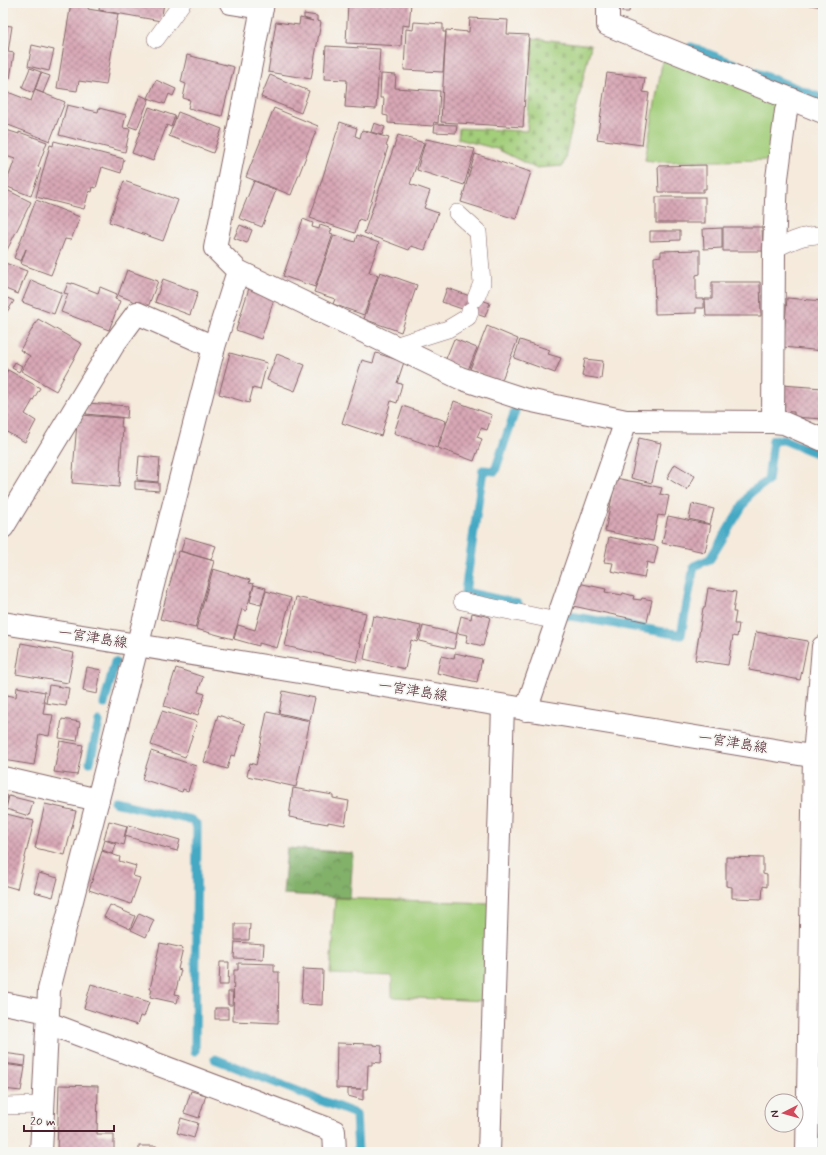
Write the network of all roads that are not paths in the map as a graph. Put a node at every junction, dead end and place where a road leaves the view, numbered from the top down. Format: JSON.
{"nodes":[{"id":1,"x":182,"y":3,"type":"edge"},
{"id":2,"x":231,"y":3,"type":"edge"},
{"id":3,"x":608,"y":3,"type":"edge"},
{"id":4,"x":262,"y":5,"type":"edge"},
{"id":5,"x":156,"y":40,"type":"dead end"},
{"id":6,"x":791,"y":99,"type":"junction"},
{"id":7,"x":823,"y":112,"type":"edge"},
{"id":8,"x":457,"y":214,"type":"dead end"},
{"id":9,"x":823,"y":236,"type":"edge"},
{"id":10,"x":774,"y":250,"type":"junction"},
{"id":11,"x":238,"y":271,"type":"junction"},
{"id":12,"x":394,"y":346,"type":"junction"},
{"id":13,"x":214,"y":347,"type":"junction"},
{"id":14,"x":626,"y":421,"type":"junction"},
{"id":15,"x":773,"y":422,"type":"junction"},
{"id":16,"x":823,"y":440,"type":"edge"},
{"id":17,"x":3,"y":527,"type":"edge"},
{"id":18,"x":462,"y":601,"type":"dead end"},
{"id":19,"x":557,"y":621,"type":"junction"},
{"id":20,"x":3,"y":623,"type":"edge"},
{"id":21,"x":137,"y":645,"type":"junction"},
{"id":22,"x":823,"y":647,"type":"edge"},
{"id":23,"x":503,"y":706,"type":"junction"},
{"id":24,"x":526,"y":710,"type":"junction"},
{"id":25,"x":819,"y":757,"type":"edge"},
{"id":26,"x":3,"y":778,"type":"edge"},
{"id":27,"x":98,"y":800,"type":"junction"},
{"id":28,"x":3,"y":1003,"type":"edge"},
{"id":29,"x":48,"y":1018,"type":"junction"},
{"id":30,"x":43,"y":1105,"type":"junction"},
{"id":31,"x":3,"y":1106,"type":"edge"},
{"id":32,"x":41,"y":1152,"type":"edge"},
{"id":33,"x":335,"y":1152,"type":"edge"},
{"id":34,"x":490,"y":1152,"type":"edge"},
{"id":35,"x":807,"y":1152,"type":"edge"}],
"edges":[{"from":1,"to":5,"type":"lane"},
{"from":2,"to":4,"type":"street"},
{"from":3,"to":6,"type":"street"},
{"from":4,"to":11,"type":"street"},
{"from":6,"to":7,"type":"street"},
{"from":6,"to":10,"type":"street"},
{"from":8,"to":12,"type":"lane"},
{"from":9,"to":10,"type":"lane"},
{"from":10,"to":15,"type":"street"},
{"from":11,"to":12,"type":"street"},
{"from":11,"to":13,"type":"street"},
{"from":12,"to":14,"type":"street"},
{"from":13,"to":17,"type":"street"},
{"from":13,"to":21,"type":"street"},
{"from":14,"to":15,"type":"street"},
{"from":14,"to":19,"type":"street"},
{"from":15,"to":16,"type":"street"},
{"from":18,"to":19,"type":"lane"},
{"from":19,"to":24,"type":"street"},
{"from":20,"to":21,"type":"street","name":"一宮津島線"},
{"from":21,"to":23,"type":"street","name":"一宮津島線"},
{"from":21,"to":27,"type":"street"},
{"from":22,"to":25,"type":"street"},
{"from":23,"to":24,"type":"street","name":"一宮津島線"},
{"from":23,"to":34,"type":"street"},
{"from":24,"to":25,"type":"street","name":"一宮津島線"},
{"from":25,"to":35,"type":"street"},
{"from":26,"to":27,"type":"street"},
{"from":27,"to":29,"type":"street"},
{"from":28,"to":29,"type":"street"},
{"from":29,"to":30,"type":"street"},
{"from":29,"to":33,"type":"street"},
{"from":30,"to":31,"type":"lane"},
{"from":30,"to":32,"type":"street"}]}
